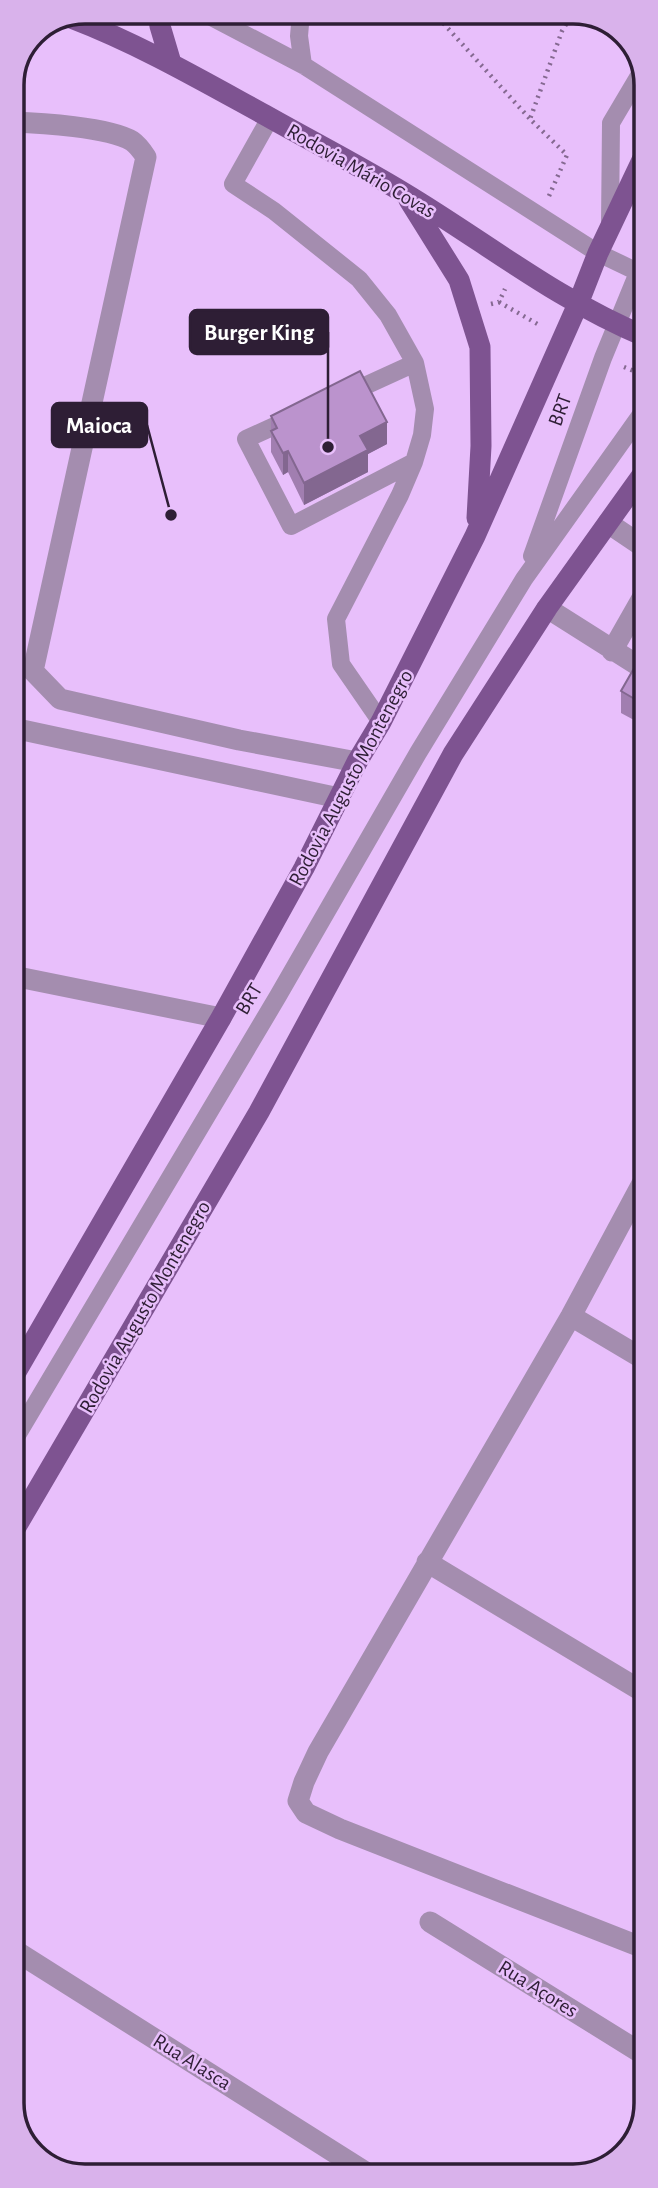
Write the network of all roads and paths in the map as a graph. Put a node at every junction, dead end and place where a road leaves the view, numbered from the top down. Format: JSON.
{"nodes":[{"id":1,"x":86,"y":24,"type":"edge"},
{"id":2,"x":160,"y":24,"type":"edge"},
{"id":3,"x":225,"y":24,"type":"edge"},
{"id":4,"x":300,"y":24,"type":"edge"},
{"id":5,"x":445,"y":25,"type":"edge"},
{"id":6,"x":566,"y":25,"type":"edge"},
{"id":7,"x":171,"y":63,"type":"junction"},
{"id":8,"x":303,"y":65,"type":"junction"},
{"id":9,"x":634,"y":84,"type":"edge"},
{"id":10,"x":270,"y":118,"type":"junction"},
{"id":11,"x":530,"y":119,"type":"junction"},
{"id":12,"x":24,"y":123,"type":"edge"},
{"id":13,"x":634,"y":177,"type":"edge"},
{"id":14,"x":404,"y":193,"type":"junction"},
{"id":15,"x":540,"y":216,"type":"junction"},
{"id":16,"x":610,"y":229,"type":"junction"},
{"id":17,"x":598,"y":253,"type":"junction"},
{"id":18,"x":634,"y":265,"type":"edge"},
{"id":19,"x":634,"y":286,"type":"edge"},
{"id":20,"x":578,"y":304,"type":"junction"},
{"id":21,"x":617,"y":324,"type":"junction"},
{"id":22,"x":634,"y":331,"type":"edge"},
{"id":23,"x":415,"y":363,"type":"junction"},
{"id":24,"x":332,"y":400,"type":"edge"},
{"id":25,"x":307,"y":411,"type":"edge"},
{"id":26,"x":634,"y":424,"type":"edge"},
{"id":27,"x":414,"y":462,"type":"junction"},
{"id":28,"x":634,"y":486,"type":"edge"},
{"id":29,"x":608,"y":523,"type":"junction"},
{"id":30,"x":475,"y":536,"type":"junction"},
{"id":31,"x":634,"y":541,"type":"edge"},
{"id":32,"x":524,"y":579,"type":"junction"},
{"id":33,"x":547,"y":608,"type":"junction"},
{"id":34,"x":634,"y":612,"type":"edge"},
{"id":35,"x":612,"y":651,"type":"junction"},
{"id":36,"x":634,"y":664,"type":"edge"},
{"id":37,"x":381,"y":722,"type":"junction"},
{"id":38,"x":24,"y":730,"type":"edge"},
{"id":39,"x":357,"y":762,"type":"junction"},
{"id":40,"x":339,"y":798,"type":"junction"},
{"id":41,"x":24,"y":978,"type":"edge"},
{"id":42,"x":221,"y":1018,"type":"junction"},
{"id":43,"x":634,"y":1199,"type":"edge"},
{"id":44,"x":571,"y":1316,"type":"junction"},
{"id":45,"x":634,"y":1353,"type":"edge"},
{"id":46,"x":24,"y":1358,"type":"edge"},
{"id":47,"x":24,"y":1423,"type":"edge"},
{"id":48,"x":24,"y":1513,"type":"edge"},
{"id":49,"x":427,"y":1562,"type":"junction"},
{"id":50,"x":634,"y":1686,"type":"edge"},
{"id":51,"x":430,"y":1922,"type":"dead end"},
{"id":52,"x":634,"y":1945,"type":"edge"},
{"id":53,"x":24,"y":1956,"type":"edge"},
{"id":54,"x":634,"y":2049,"type":"edge"},
{"id":55,"x":352,"y":2164,"type":"edge"}],
"edges":[{"from":1,"to":7,"type":"main road","name":"Rodovia Mário Covas"},
{"from":2,"to":7,"type":"main road"},
{"from":3,"to":8,"type":"lane"},
{"from":4,"to":8,"type":"lane"},
{"from":5,"to":11,"type":"path"},
{"from":6,"to":11,"type":"path"},
{"from":7,"to":10,"type":"main road","name":"Rodovia Mário Covas"},
{"from":8,"to":15,"type":"lane"},
{"from":9,"to":16,"type":"lane"},
{"from":10,"to":14,"type":"main road","name":"Rodovia Mário Covas"},
{"from":10,"to":23,"type":"lane"},
{"from":11,"to":15,"type":"path"},
{"from":12,"to":39,"type":"street"},
{"from":13,"to":16,"type":"main road","name":"Rodovia Augusto Montenegro"},
{"from":14,"to":20,"type":"main road","name":"Rodovia Mário Covas"},
{"from":14,"to":30,"type":"main road"},
{"from":15,"to":17,"type":"lane"},
{"from":16,"to":17,"type":"main road","name":"Rodovia Augusto Montenegro"},
{"from":17,"to":18,"type":"lane"},
{"from":17,"to":20,"type":"main road","name":"Rodovia Augusto Montenegro"},
{"from":19,"to":21,"type":"lane","name":"BRT"},
{"from":20,"to":21,"type":"main road","name":"Rodovia Mário Covas"},
{"from":20,"to":30,"type":"main road","name":"Rodovia Augusto Montenegro"},
{"from":21,"to":22,"type":"main road","name":"Rodovia Mário Covas"},
{"from":21,"to":32,"type":"lane","name":"BRT"},
{"from":23,"to":24,"type":"lane"},
{"from":23,"to":27,"type":"lane"},
{"from":25,"to":27,"type":"lane"},
{"from":26,"to":32,"type":"lane","name":"BRT"},
{"from":27,"to":37,"type":"lane"},
{"from":28,"to":29,"type":"main road","name":"Rodovia Augusto Montenegro"},
{"from":29,"to":31,"type":"street"},
{"from":29,"to":33,"type":"main road","name":"Rodovia Augusto Montenegro"},
{"from":30,"to":37,"type":"main road","name":"Rodovia Augusto Montenegro"},
{"from":32,"to":47,"type":"lane","name":"BRT"},
{"from":33,"to":35,"type":"street"},
{"from":33,"to":48,"type":"main road","name":"Rodovia Augusto Montenegro"},
{"from":34,"to":35,"type":"street"},
{"from":35,"to":36,"type":"street"},
{"from":37,"to":39,"type":"main road","name":"Rodovia Augusto Montenegro"},
{"from":38,"to":40,"type":"street"},
{"from":39,"to":40,"type":"main road","name":"Rodovia Augusto Montenegro"},
{"from":40,"to":42,"type":"main road","name":"Rodovia Augusto Montenegro"},
{"from":41,"to":42,"type":"street"},
{"from":42,"to":46,"type":"main road","name":"Rodovia Augusto Montenegro"},
{"from":43,"to":44,"type":"street"},
{"from":44,"to":45,"type":"street"},
{"from":44,"to":49,"type":"street"},
{"from":49,"to":50,"type":"street"},
{"from":49,"to":52,"type":"street"},
{"from":51,"to":54,"type":"street","name":"Rua Açores"},
{"from":53,"to":55,"type":"street","name":"Rua Alasca"}]}
